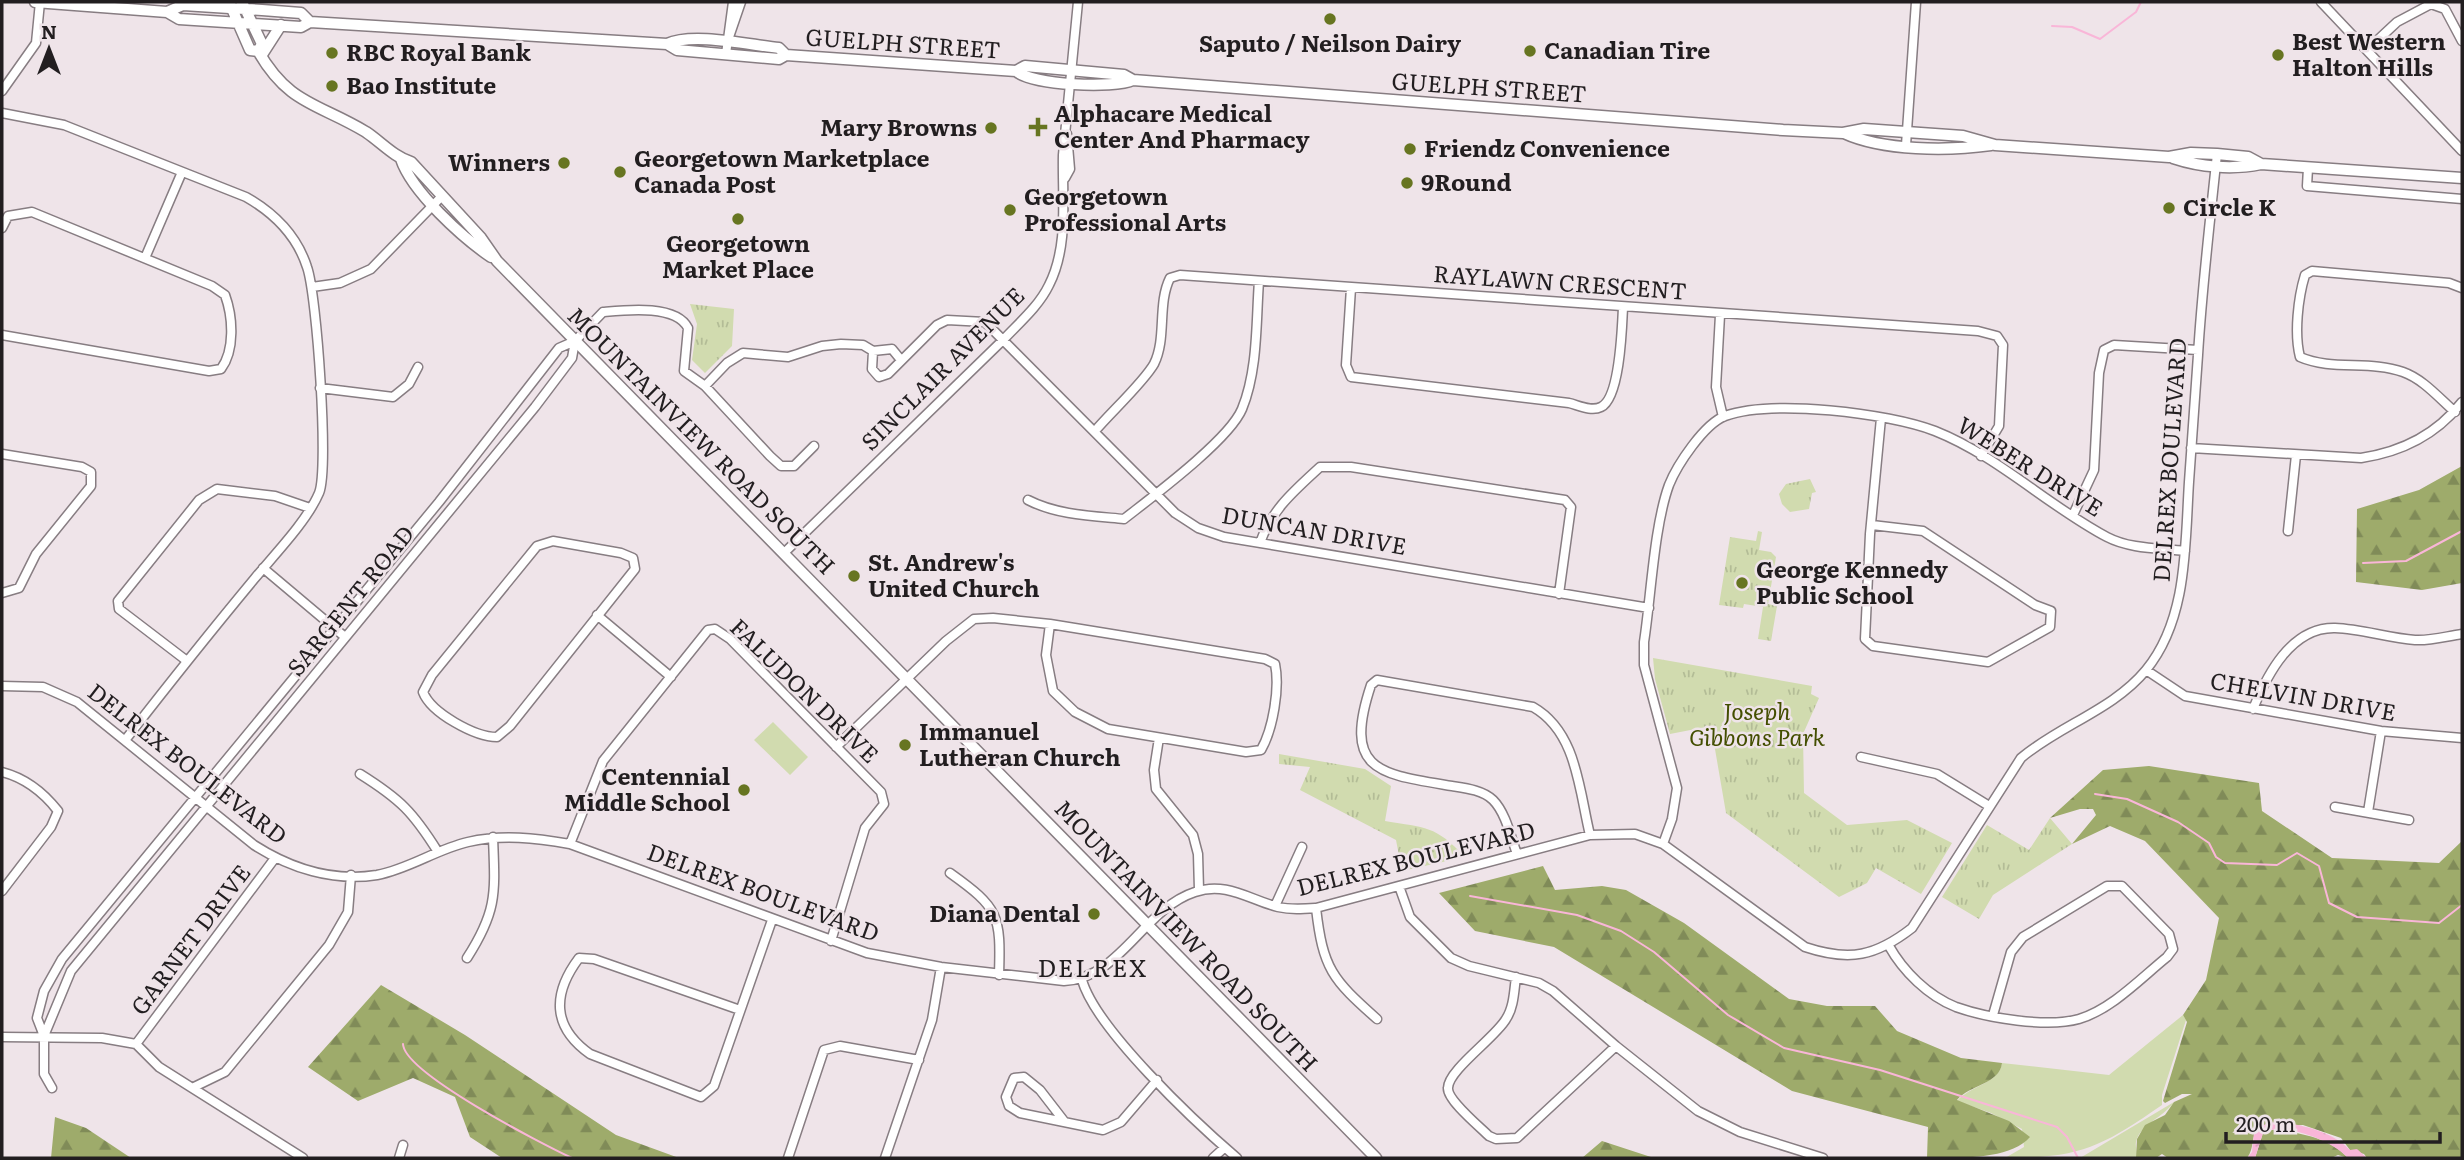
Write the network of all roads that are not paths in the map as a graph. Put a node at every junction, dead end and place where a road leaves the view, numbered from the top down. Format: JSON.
{"nodes":[{"id":1,"x":35,"y":2,"type":"edge"},
{"id":2,"x":40,"y":2,"type":"edge"},
{"id":3,"x":733,"y":2,"type":"edge"},
{"id":4,"x":741,"y":2,"type":"edge"},
{"id":5,"x":1078,"y":2,"type":"edge"},
{"id":6,"x":1916,"y":2,"type":"edge"},
{"id":7,"x":2321,"y":2,"type":"edge"},
{"id":8,"x":204,"y":4,"type":"edge"},
{"id":9,"x":230,"y":5,"type":"edge"},
{"id":10,"x":244,"y":6,"type":"edge"},
{"id":11,"x":167,"y":12,"type":"junction"},
{"id":12,"x":310,"y":22,"type":"junction"},
{"id":13,"x":239,"y":23,"type":"junction"},
{"id":14,"x":253,"y":23,"type":"junction"},
{"id":15,"x":281,"y":25,"type":"junction"},
{"id":16,"x":2462,"y":41,"type":"edge"},
{"id":17,"x":727,"y":49,"type":"junction"},
{"id":18,"x":2368,"y":49,"type":"junction"},
{"id":19,"x":260,"y":54,"type":"junction"},
{"id":20,"x":1073,"y":70,"type":"junction"},
{"id":21,"x":1016,"y":71,"type":"junction"},
{"id":22,"x":1133,"y":80,"type":"junction"},
{"id":23,"x":1072,"y":83,"type":"junction"},
{"id":24,"x":2,"y":91,"type":"edge"},
{"id":25,"x":2,"y":113,"type":"edge"},
{"id":26,"x":1843,"y":132,"type":"junction"},
{"id":27,"x":1907,"y":132,"type":"junction"},
{"id":28,"x":1906,"y":145,"type":"junction"},
{"id":29,"x":1995,"y":145,"type":"junction"},
{"id":30,"x":2462,"y":151,"type":"edge"},
{"id":31,"x":2217,"y":155,"type":"junction"},
{"id":32,"x":2169,"y":157,"type":"junction"},
{"id":33,"x":401,"y":159,"type":"junction"},
{"id":34,"x":2261,"y":164,"type":"junction"},
{"id":35,"x":2216,"y":166,"type":"junction"},
{"id":36,"x":2308,"y":168,"type":"junction"},
{"id":37,"x":182,"y":172,"type":"junction"},
{"id":38,"x":2462,"y":178,"type":"edge"},
{"id":39,"x":442,"y":196,"type":"junction"},
{"id":40,"x":2462,"y":199,"type":"edge"},
{"id":41,"x":434,"y":205,"type":"junction"},
{"id":42,"x":2,"y":228,"type":"edge"},
{"id":43,"x":145,"y":258,"type":"junction"},
{"id":44,"x":497,"y":261,"type":"junction"},
{"id":45,"x":1259,"y":281,"type":"junction"},
{"id":46,"x":312,"y":287,"type":"junction"},
{"id":47,"x":1351,"y":288,"type":"junction"},
{"id":48,"x":2462,"y":288,"type":"edge"},
{"id":49,"x":1623,"y":307,"type":"junction"},
{"id":50,"x":1720,"y":315,"type":"junction"},
{"id":51,"x":2,"y":335,"type":"edge"},
{"id":52,"x":1003,"y":340,"type":"junction"},
{"id":53,"x":575,"y":341,"type":"junction"},
{"id":54,"x":873,"y":351,"type":"junction"},
{"id":55,"x":2198,"y":351,"type":"junction"},
{"id":56,"x":901,"y":360,"type":"junction"},
{"id":57,"x":418,"y":367,"type":"dead end"},
{"id":58,"x":705,"y":386,"type":"junction"},
{"id":59,"x":320,"y":388,"type":"junction"},
{"id":60,"x":523,"y":398,"type":"junction"},
{"id":61,"x":2462,"y":402,"type":"edge"},
{"id":62,"x":535,"y":407,"type":"junction"},
{"id":63,"x":2455,"y":412,"type":"junction"},
{"id":64,"x":1723,"y":417,"type":"junction"},
{"id":65,"x":1881,"y":418,"type":"junction"},
{"id":66,"x":1095,"y":431,"type":"junction"},
{"id":67,"x":814,"y":446,"type":"dead end"},
{"id":68,"x":2191,"y":448,"type":"junction"},
{"id":69,"x":2,"y":454,"type":"edge"},
{"id":70,"x":1981,"y":456,"type":"junction"},
{"id":71,"x":2296,"y":456,"type":"junction"},
{"id":72,"x":1156,"y":494,"type":"junction"},
{"id":73,"x":1028,"y":500,"type":"dead end"},
{"id":74,"x":439,"y":502,"type":"junction"},
{"id":75,"x":310,"y":508,"type":"junction"},
{"id":76,"x":450,"y":510,"type":"junction"},
{"id":77,"x":2073,"y":515,"type":"junction"},
{"id":78,"x":1872,"y":525,"type":"junction"},
{"id":79,"x":2288,"y":531,"type":"dead end"},
{"id":80,"x":1260,"y":543,"type":"junction"},
{"id":81,"x":2185,"y":551,"type":"junction"},
{"id":82,"x":784,"y":553,"type":"junction"},
{"id":83,"x":263,"y":568,"type":"junction"},
{"id":84,"x":2,"y":593,"type":"edge"},
{"id":85,"x":1559,"y":594,"type":"junction"},
{"id":86,"x":1649,"y":608,"type":"junction"},
{"id":87,"x":597,"y":615,"type":"junction"},
{"id":88,"x":1050,"y":624,"type":"junction"},
{"id":89,"x":334,"y":628,"type":"junction"},
{"id":90,"x":2462,"y":634,"type":"edge"},
{"id":91,"x":345,"y":637,"type":"junction"},
{"id":92,"x":187,"y":661,"type":"junction"},
{"id":93,"x":2146,"y":670,"type":"junction"},
{"id":94,"x":671,"y":677,"type":"junction"},
{"id":95,"x":907,"y":679,"type":"junction"},
{"id":96,"x":2,"y":687,"type":"edge"},
{"id":97,"x":268,"y":707,"type":"junction"},
{"id":98,"x":2253,"y":709,"type":"junction"},
{"id":99,"x":281,"y":716,"type":"junction"},
{"id":100,"x":2381,"y":731,"type":"junction"},
{"id":101,"x":1159,"y":738,"type":"junction"},
{"id":102,"x":2462,"y":738,"type":"edge"},
{"id":103,"x":126,"y":739,"type":"junction"},
{"id":104,"x":836,"y":747,"type":"junction"},
{"id":105,"x":1861,"y":757,"type":"dead end"},
{"id":106,"x":2,"y":772,"type":"edge"},
{"id":107,"x":360,"y":774,"type":"dead end"},
{"id":108,"x":194,"y":796,"type":"junction"},
{"id":109,"x":1989,"y":806,"type":"junction"},
{"id":110,"x":207,"y":807,"type":"junction"},
{"id":111,"x":2335,"y":807,"type":"dead end"},
{"id":112,"x":2368,"y":812,"type":"junction"},
{"id":113,"x":2409,"y":820,"type":"dead end"},
{"id":114,"x":1590,"y":835,"type":"junction"},
{"id":115,"x":493,"y":838,"type":"junction"},
{"id":116,"x":570,"y":844,"type":"junction"},
{"id":117,"x":1663,"y":844,"type":"junction"},
{"id":118,"x":1302,"y":847,"type":"dead end"},
{"id":119,"x":438,"y":852,"type":"junction"},
{"id":120,"x":1517,"y":854,"type":"junction"},
{"id":121,"x":275,"y":858,"type":"junction"},
{"id":122,"x":950,"y":873,"type":"dead end"},
{"id":123,"x":351,"y":875,"type":"junction"},
{"id":124,"x":1399,"y":887,"type":"junction"},
{"id":125,"x":1199,"y":890,"type":"junction"},
{"id":126,"x":2,"y":891,"type":"edge"},
{"id":127,"x":1275,"y":906,"type":"junction"},
{"id":128,"x":1316,"y":908,"type":"junction"},
{"id":129,"x":99,"y":911,"type":"junction"},
{"id":130,"x":772,"y":920,"type":"junction"},
{"id":131,"x":113,"y":921,"type":"junction"},
{"id":132,"x":1148,"y":925,"type":"junction"},
{"id":133,"x":831,"y":941,"type":"junction"},
{"id":134,"x":1889,"y":946,"type":"junction"},
{"id":135,"x":467,"y":958,"type":"dead end"},
{"id":136,"x":941,"y":967,"type":"junction"},
{"id":137,"x":999,"y":975,"type":"junction"},
{"id":138,"x":1516,"y":977,"type":"junction"},
{"id":139,"x":1082,"y":980,"type":"junction"},
{"id":140,"x":740,"y":1010,"type":"junction"},
{"id":141,"x":1993,"y":1015,"type":"junction"},
{"id":142,"x":1377,"y":1019,"type":"dead end"},
{"id":143,"x":44,"y":1036,"type":"junction"},
{"id":144,"x":2,"y":1037,"type":"edge"},
{"id":145,"x":136,"y":1044,"type":"junction"},
{"id":146,"x":1616,"y":1046,"type":"junction"},
{"id":147,"x":919,"y":1060,"type":"junction"},
{"id":148,"x":1157,"y":1080,"type":"junction"},
{"id":149,"x":194,"y":1087,"type":"junction"},
{"id":150,"x":52,"y":1088,"type":"dead end"},
{"id":151,"x":1064,"y":1121,"type":"junction"},
{"id":152,"x":403,"y":1145,"type":"dead end"},
{"id":153,"x":1224,"y":1147,"type":"junction"},
{"id":154,"x":303,"y":1158,"type":"edge"},
{"id":155,"x":399,"y":1158,"type":"edge"},
{"id":156,"x":788,"y":1158,"type":"edge"},
{"id":157,"x":885,"y":1158,"type":"edge"},
{"id":158,"x":1213,"y":1158,"type":"edge"},
{"id":159,"x":1237,"y":1158,"type":"edge"},
{"id":160,"x":1376,"y":1158,"type":"edge"},
{"id":161,"x":1823,"y":1158,"type":"edge"}],
"edges":[{"from":1,"to":2,"type":"main road","name":"GUELPH STREET"},
{"from":2,"to":11,"type":"main road","name":"GUELPH STREET"},
{"from":2,"to":24,"type":"street"},
{"from":3,"to":17,"type":"street"},
{"from":4,"to":17,"type":"street"},
{"from":5,"to":20,"type":"street","name":"SINCLAIR AVENUE"},
{"from":6,"to":27,"type":"street"},
{"from":7,"to":18,"type":"street"},
{"from":8,"to":9,"type":"main road","name":"GUELPH STREET"},
{"from":8,"to":11,"type":"main road","name":"GUELPH STREET"},
{"from":9,"to":10,"type":"main road","name":"GUELPH STREET"},
{"from":9,"to":13,"type":"main road"},
{"from":10,"to":12,"type":"main road","name":"GUELPH STREET"},
{"from":10,"to":14,"type":"main road","name":"MOUNTAINVIEW ROAD SOUTH"},
{"from":11,"to":13,"type":"main road","name":"GUELPH STREET"},
{"from":12,"to":15,"type":"main road","name":"GUELPH STREET"},
{"from":12,"to":17,"type":"main road","name":"GUELPH STREET"},
{"from":13,"to":14,"type":"main road","name":"GUELPH STREET"},
{"from":13,"to":19,"type":"main road","name":"MOUNTAINVIEW ROAD SOUTH"},
{"from":14,"to":15,"type":"main road","name":"GUELPH STREET"},
{"from":14,"to":19,"type":"main road","name":"MOUNTAINVIEW ROAD SOUTH"},
{"from":15,"to":19,"type":"main road"},
{"from":16,"to":18,"type":"street"},
{"from":17,"to":21,"type":"main road","name":"GUELPH STREET"},
{"from":18,"to":30,"type":"street"},
{"from":19,"to":33,"type":"main road","name":"MOUNTAINVIEW ROAD SOUTH"},
{"from":20,"to":21,"type":"main road","name":"GUELPH STREET"},
{"from":20,"to":22,"type":"main road","name":"GUELPH STREET"},
{"from":20,"to":23,"type":"street","name":"SINCLAIR AVENUE"},
{"from":21,"to":23,"type":"main road","name":"GUELPH STREET"},
{"from":22,"to":23,"type":"main road","name":"GUELPH STREET"},
{"from":22,"to":26,"type":"main road","name":"GUELPH STREET"},
{"from":23,"to":52,"type":"street","name":"SINCLAIR AVENUE"},
{"from":25,"to":37,"type":"street"},
{"from":26,"to":27,"type":"main road","name":"GUELPH STREET"},
{"from":26,"to":28,"type":"main road","name":"GUELPH STREET"},
{"from":27,"to":28,"type":"street"},
{"from":27,"to":29,"type":"main road","name":"GUELPH STREET"},
{"from":28,"to":29,"type":"main road","name":"GUELPH STREET"},
{"from":29,"to":32,"type":"main road","name":"GUELPH STREET"},
{"from":31,"to":32,"type":"main road","name":"GUELPH STREET"},
{"from":31,"to":34,"type":"main road","name":"GUELPH STREET"},
{"from":31,"to":35,"type":"street","name":"DELREX BOULEVARD"},
{"from":32,"to":35,"type":"main road","name":"GUELPH STREET"},
{"from":33,"to":39,"type":"main road","name":"MOUNTAINVIEW ROAD SOUTH"},
{"from":33,"to":41,"type":"main road","name":"MOUNTAINVIEW ROAD SOUTH"},
{"from":34,"to":35,"type":"main road","name":"GUELPH STREET"},
{"from":34,"to":36,"type":"main road","name":"GUELPH STREET"},
{"from":35,"to":55,"type":"street","name":"DELREX BOULEVARD"},
{"from":36,"to":38,"type":"main road","name":"GUELPH STREET"},
{"from":36,"to":40,"type":"street"},
{"from":37,"to":43,"type":"street"},
{"from":37,"to":46,"type":"street"},
{"from":39,"to":41,"type":"street"},
{"from":39,"to":44,"type":"main road","name":"MOUNTAINVIEW ROAD SOUTH"},
{"from":41,"to":44,"type":"main road","name":"MOUNTAINVIEW ROAD SOUTH"},
{"from":41,"to":46,"type":"street"},
{"from":42,"to":43,"type":"street"},
{"from":43,"to":51,"type":"street"},
{"from":44,"to":53,"type":"main road","name":"MOUNTAINVIEW ROAD SOUTH"},
{"from":45,"to":47,"type":"street","name":"RAYLAWN CRESCENT"},
{"from":45,"to":66,"type":"street","name":"RAYLAWN CRESCENT"},
{"from":45,"to":72,"type":"street"},
{"from":46,"to":59,"type":"street"},
{"from":47,"to":49,"type":"street","name":"RAYLAWN CRESCENT"},
{"from":47,"to":49,"type":"street"},
{"from":48,"to":63,"type":"street"},
{"from":49,"to":50,"type":"street","name":"RAYLAWN CRESCENT"},
{"from":50,"to":64,"type":"street"},
{"from":50,"to":70,"type":"street","name":"RAYLAWN CRESCENT"},
{"from":52,"to":56,"type":"street","name":"DUNCAN DRIVE"},
{"from":52,"to":66,"type":"street","name":"DUNCAN DRIVE"},
{"from":52,"to":82,"type":"street","name":"SINCLAIR AVENUE"},
{"from":53,"to":58,"type":"street"},
{"from":53,"to":60,"type":"street","name":"SARGENT ROAD"},
{"from":53,"to":62,"type":"street","name":"SARGENT ROAD"},
{"from":53,"to":82,"type":"main road","name":"MOUNTAINVIEW ROAD SOUTH"},
{"from":54,"to":56,"type":"street"},
{"from":54,"to":56,"type":"street","name":"DUNCAN DRIVE"},
{"from":54,"to":58,"type":"street"},
{"from":55,"to":68,"type":"street","name":"DELREX BOULEVARD"},
{"from":55,"to":77,"type":"street"},
{"from":57,"to":59,"type":"street"},
{"from":58,"to":67,"type":"street"},
{"from":59,"to":75,"type":"street"},
{"from":60,"to":62,"type":"street"},
{"from":60,"to":74,"type":"street","name":"SARGENT ROAD"},
{"from":61,"to":63,"type":"street"},
{"from":62,"to":76,"type":"street","name":"SARGENT ROAD"},
{"from":63,"to":71,"type":"street"},
{"from":64,"to":65,"type":"street","name":"WEBER DRIVE"},
{"from":64,"to":86,"type":"street"},
{"from":65,"to":70,"type":"street","name":"WEBER DRIVE"},
{"from":65,"to":78,"type":"street"},
{"from":66,"to":72,"type":"street","name":"DUNCAN DRIVE"},
{"from":68,"to":71,"type":"street"},
{"from":68,"to":81,"type":"street","name":"DELREX BOULEVARD"},
{"from":69,"to":84,"type":"street"},
{"from":70,"to":77,"type":"street","name":"WEBER DRIVE"},
{"from":71,"to":79,"type":"street"},
{"from":72,"to":73,"type":"street"},
{"from":72,"to":80,"type":"street","name":"DUNCAN DRIVE"},
{"from":74,"to":76,"type":"street"},
{"from":74,"to":89,"type":"street","name":"SARGENT ROAD"},
{"from":75,"to":83,"type":"street"},
{"from":75,"to":92,"type":"street"},
{"from":76,"to":91,"type":"street","name":"SARGENT ROAD"},
{"from":77,"to":81,"type":"street","name":"WEBER DRIVE"},
{"from":78,"to":78,"type":"street"},
{"from":80,"to":85,"type":"street","name":"DUNCAN DRIVE"},
{"from":80,"to":85,"type":"street"},
{"from":81,"to":93,"type":"street","name":"DELREX BOULEVARD"},
{"from":82,"to":95,"type":"main road","name":"MOUNTAINVIEW ROAD SOUTH"},
{"from":83,"to":89,"type":"street"},
{"from":83,"to":92,"type":"street"},
{"from":85,"to":86,"type":"street","name":"DUNCAN DRIVE"},
{"from":86,"to":117,"type":"street"},
{"from":87,"to":87,"type":"street"},
{"from":87,"to":94,"type":"street"},
{"from":88,"to":95,"type":"street"},
{"from":88,"to":101,"type":"street"},
{"from":88,"to":101,"type":"street"},
{"from":89,"to":91,"type":"street"},
{"from":89,"to":97,"type":"street","name":"SARGENT ROAD"},
{"from":90,"to":98,"type":"street"},
{"from":91,"to":99,"type":"street","name":"SARGENT ROAD"},
{"from":92,"to":103,"type":"street"},
{"from":93,"to":98,"type":"street","name":"CHELVIN DRIVE"},
{"from":93,"to":109,"type":"street","name":"DELREX BOULEVARD"},
{"from":94,"to":104,"type":"street","name":"FALUDON DRIVE"},
{"from":94,"to":116,"type":"street","name":"FALUDON DRIVE"},
{"from":95,"to":104,"type":"street"},
{"from":95,"to":132,"type":"main road","name":"MOUNTAINVIEW ROAD SOUTH"},
{"from":96,"to":103,"type":"street","name":"DELREX BOULEVARD"},
{"from":97,"to":99,"type":"street"},
{"from":97,"to":108,"type":"street","name":"SARGENT ROAD"},
{"from":98,"to":100,"type":"street","name":"CHELVIN DRIVE"},
{"from":99,"to":110,"type":"street","name":"SARGENT ROAD"},
{"from":100,"to":102,"type":"street","name":"CHELVIN DRIVE"},
{"from":100,"to":112,"type":"street"},
{"from":101,"to":125,"type":"street"},
{"from":103,"to":108,"type":"street","name":"DELREX BOULEVARD"},
{"from":104,"to":133,"type":"street","name":"FALUDON DRIVE"},
{"from":105,"to":109,"type":"street"},
{"from":106,"to":126,"type":"street"},
{"from":107,"to":119,"type":"street"},
{"from":108,"to":110,"type":"street","name":"DELREX BOULEVARD"},
{"from":108,"to":129,"type":"street","name":"SARGENT ROAD"},
{"from":109,"to":134,"type":"street","name":"DELREX BOULEVARD"},
{"from":110,"to":121,"type":"street","name":"DELREX BOULEVARD"},
{"from":110,"to":131,"type":"street","name":"SARGENT ROAD"},
{"from":111,"to":112,"type":"street"},
{"from":112,"to":113,"type":"street"},
{"from":114,"to":117,"type":"street","name":"DELREX BOULEVARD"},
{"from":114,"to":120,"type":"street","name":"DELREX BOULEVARD"},
{"from":114,"to":120,"type":"street"},
{"from":115,"to":116,"type":"street","name":"DELREX BOULEVARD"},
{"from":115,"to":119,"type":"street","name":"DELREX BOULEVARD"},
{"from":115,"to":135,"type":"street"},
{"from":116,"to":130,"type":"street","name":"DELREX BOULEVARD"},
{"from":117,"to":134,"type":"street","name":"DELREX BOULEVARD"},
{"from":118,"to":127,"type":"street"},
{"from":119,"to":123,"type":"street","name":"DELREX BOULEVARD"},
{"from":120,"to":124,"type":"street","name":"DELREX BOULEVARD"},
{"from":121,"to":123,"type":"street","name":"DELREX BOULEVARD"},
{"from":121,"to":145,"type":"street","name":"GARNET DRIVE"},
{"from":122,"to":137,"type":"street"},
{"from":123,"to":149,"type":"street"},
{"from":124,"to":128,"type":"street","name":"DELREX BOULEVARD"},
{"from":124,"to":138,"type":"street"},
{"from":125,"to":127,"type":"street","name":"DELREX BOULEVARD"},
{"from":125,"to":132,"type":"street","name":"DELREX BOULEVARD"},
{"from":127,"to":128,"type":"street","name":"DELREX BOULEVARD"},
{"from":128,"to":142,"type":"street"},
{"from":129,"to":131,"type":"street"},
{"from":129,"to":143,"type":"street","name":"SARGENT ROAD"},
{"from":130,"to":133,"type":"street","name":"DELREX BOULEVARD"},
{"from":130,"to":140,"type":"street"},
{"from":131,"to":143,"type":"street","name":"SARGENT ROAD"},
{"from":132,"to":139,"type":"street","name":"DELREX BOULEVARD"},
{"from":132,"to":160,"type":"main road","name":"MOUNTAINVIEW ROAD SOUTH"},
{"from":133,"to":136,"type":"street","name":"DELREX BOULEVARD"},
{"from":134,"to":141,"type":"street"},
{"from":136,"to":137,"type":"street","name":"DELREX BOULEVARD"},
{"from":136,"to":147,"type":"street"},
{"from":137,"to":139,"type":"street","name":"DELREX BOULEVARD"},
{"from":138,"to":146,"type":"street"},
{"from":138,"to":146,"type":"street"},
{"from":139,"to":148,"type":"street"},
{"from":140,"to":140,"type":"street"},
{"from":141,"to":141,"type":"street"},
{"from":143,"to":144,"type":"street"},
{"from":143,"to":145,"type":"street"},
{"from":143,"to":150,"type":"street","name":"SARGENT ROAD"},
{"from":145,"to":149,"type":"street"},
{"from":146,"to":161,"type":"street"},
{"from":147,"to":156,"type":"street"},
{"from":147,"to":157,"type":"street"},
{"from":148,"to":151,"type":"street"},
{"from":148,"to":153,"type":"street"},
{"from":149,"to":154,"type":"street"},
{"from":151,"to":151,"type":"street"},
{"from":152,"to":155,"type":"street"},
{"from":153,"to":158,"type":"street"},
{"from":153,"to":159,"type":"street"}]}
